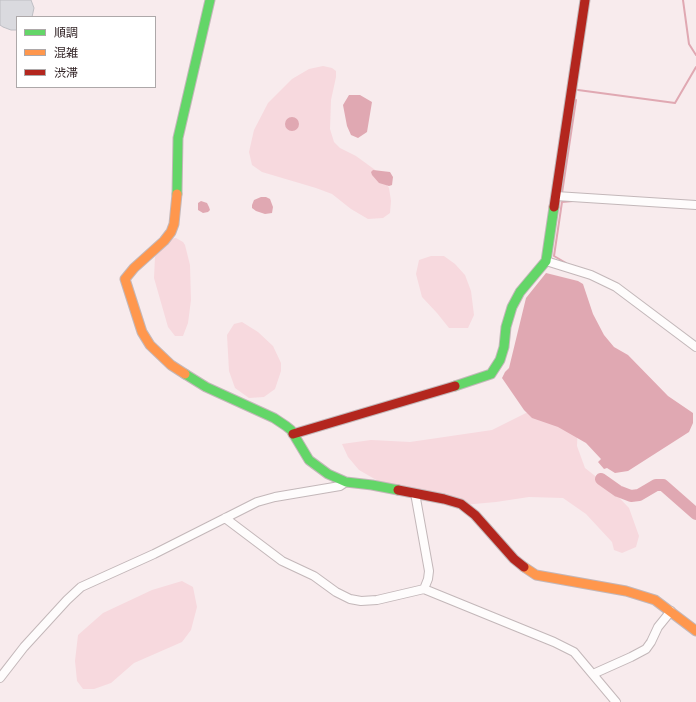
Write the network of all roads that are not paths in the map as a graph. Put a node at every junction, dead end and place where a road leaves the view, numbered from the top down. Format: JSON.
{"nodes":[{"id":1,"x":210,"y":0,"type":"edge"},
{"id":2,"x":585,"y":0,"type":"edge"},
{"id":3,"x":556,"y":196,"type":"junction"},
{"id":4,"x":696,"y":205,"type":"edge"},
{"id":5,"x":546,"y":261,"type":"junction"},
{"id":6,"x":696,"y":347,"type":"edge"},
{"id":7,"x":293,"y":434,"type":"junction"},
{"id":8,"x":346,"y":482,"type":"junction"},
{"id":9,"x":415,"y":493,"type":"junction"},
{"id":10,"x":225,"y":518,"type":"junction"},
{"id":11,"x":424,"y":589,"type":"junction"},
{"id":12,"x":671,"y":611,"type":"junction"},
{"id":13,"x":696,"y":631,"type":"edge"},
{"id":14,"x":593,"y":674,"type":"junction"},
{"id":15,"x":0,"y":678,"type":"edge"},
{"id":16,"x":616,"y":702,"type":"edge"}],
"edges":[{"from":1,"to":7,"type":"street"},
{"from":2,"to":3,"type":"street"},
{"from":3,"to":4,"type":"street"},
{"from":3,"to":5,"type":"street"},
{"from":5,"to":6,"type":"street"},
{"from":5,"to":7,"type":"street"},
{"from":7,"to":8,"type":"street"},
{"from":8,"to":9,"type":"street"},
{"from":8,"to":10,"type":"street"},
{"from":9,"to":11,"type":"street"},
{"from":9,"to":12,"type":"street"},
{"from":10,"to":11,"type":"street"},
{"from":10,"to":15,"type":"street"},
{"from":11,"to":14,"type":"street"},
{"from":12,"to":13,"type":"street"},
{"from":12,"to":14,"type":"street"},
{"from":14,"to":16,"type":"street"}]}
